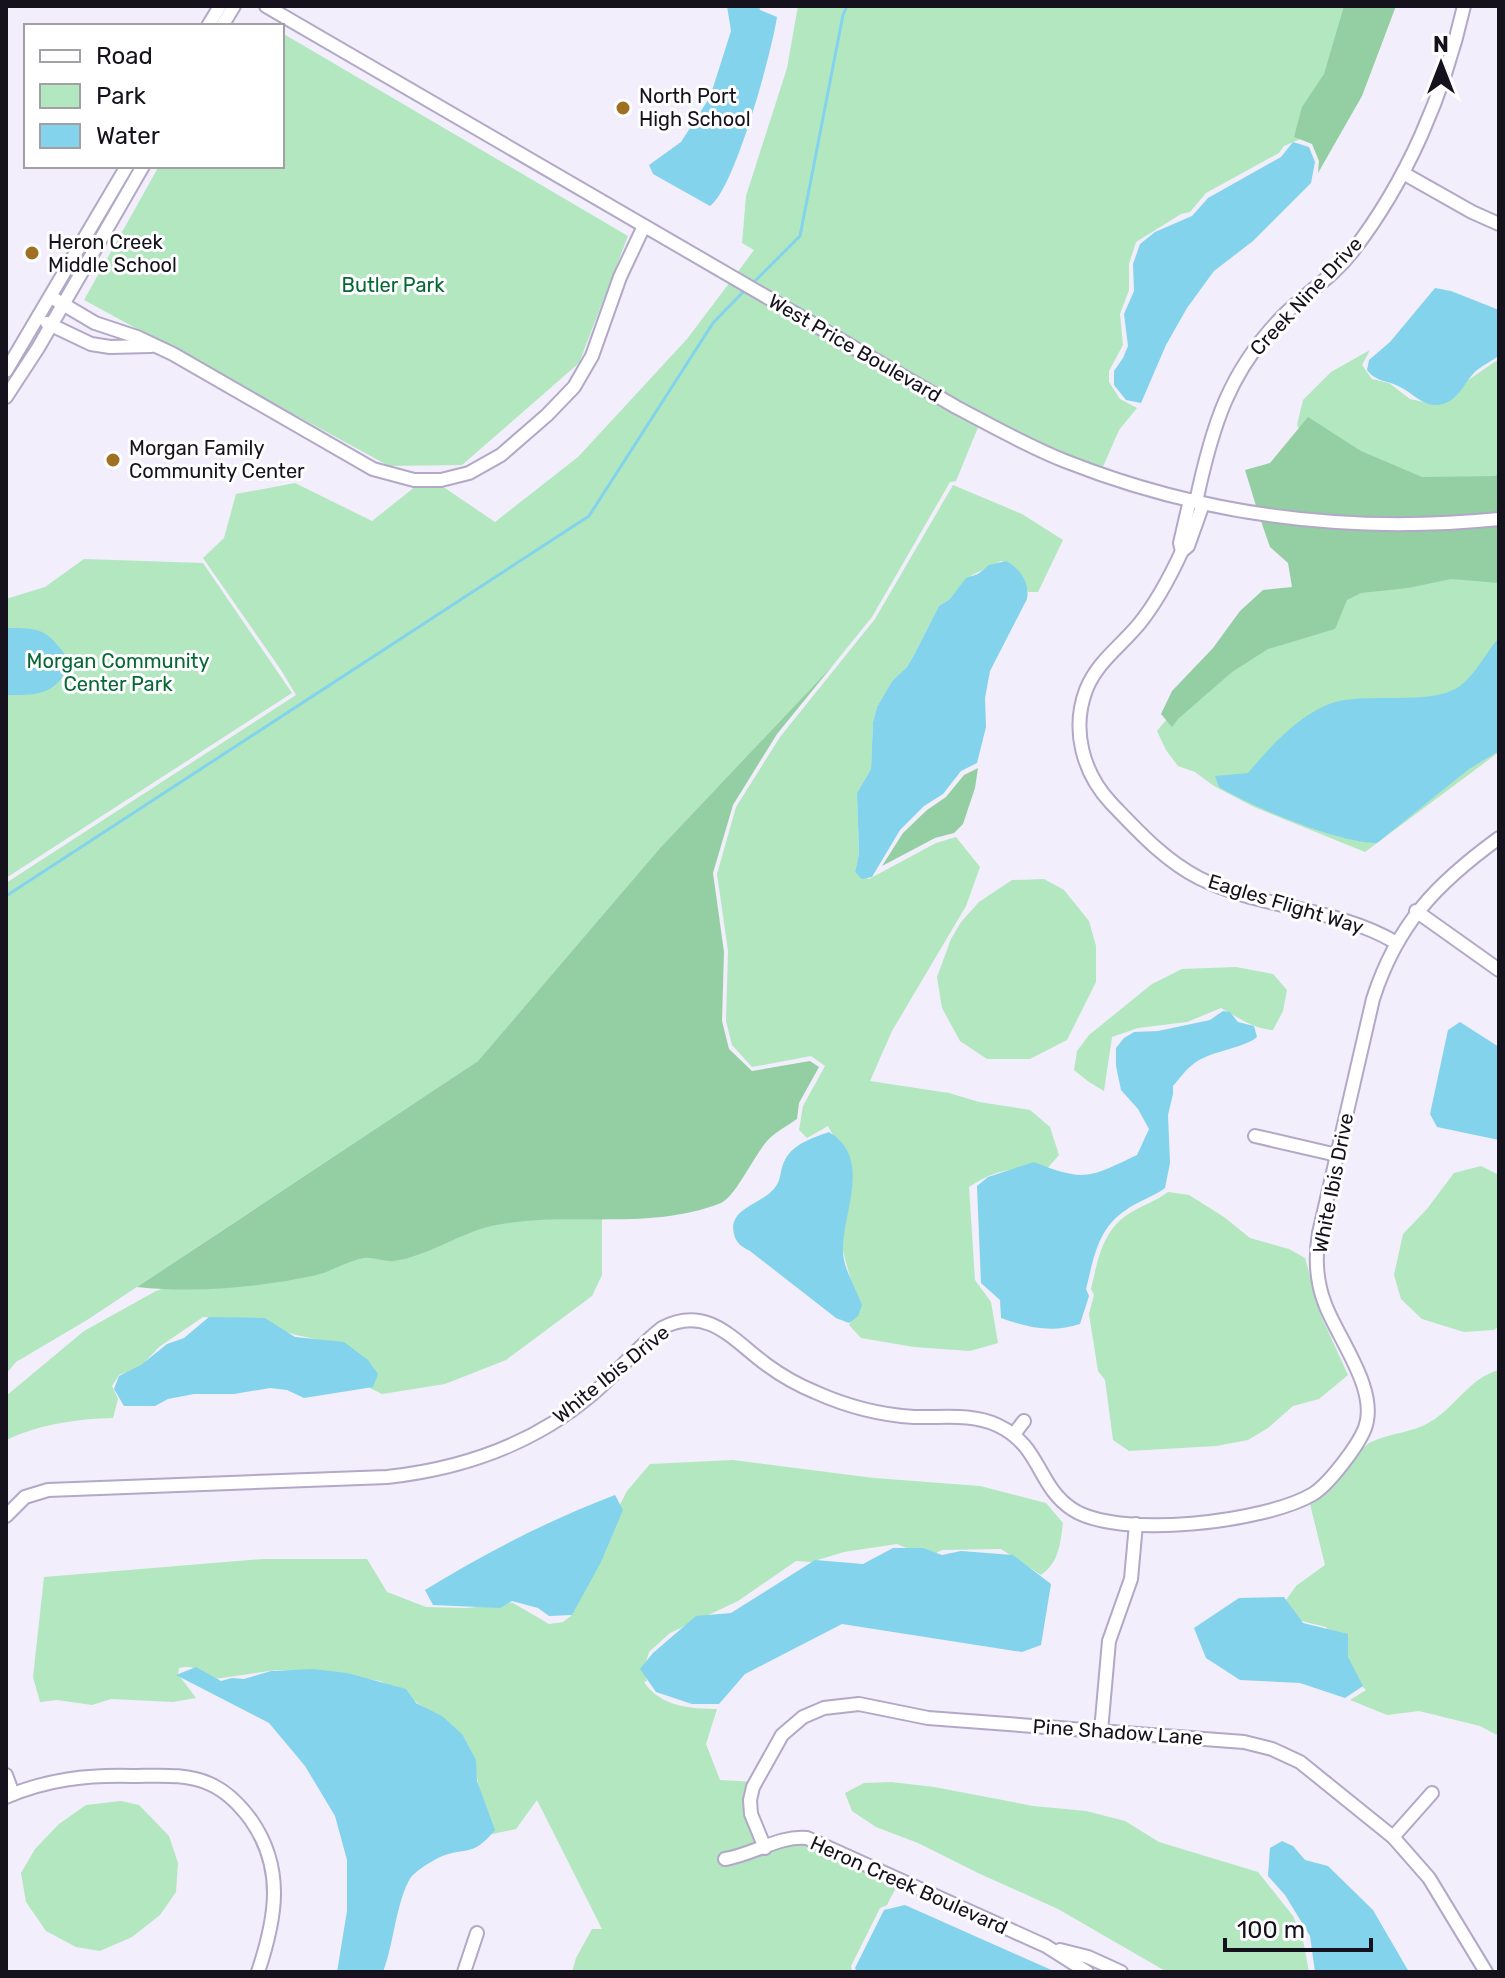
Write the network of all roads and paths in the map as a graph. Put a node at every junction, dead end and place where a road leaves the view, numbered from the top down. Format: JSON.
{"nodes":[{"id":1,"x":220,"y":6,"type":"edge"},
{"id":2,"x":234,"y":6,"type":"edge"},
{"id":3,"x":266,"y":6,"type":"edge"},
{"id":4,"x":1464,"y":6,"type":"edge"},
{"id":5,"x":209,"y":24,"type":"edge"},
{"id":6,"x":223,"y":24,"type":"edge"},
{"id":7,"x":126,"y":168,"type":"edge"},
{"id":8,"x":142,"y":168,"type":"edge"},
{"id":9,"x":1403,"y":173,"type":"junction"},
{"id":10,"x":1499,"y":224,"type":"edge"},
{"id":11,"x":644,"y":226,"type":"junction"},
{"id":12,"x":51,"y":297,"type":"junction"},
{"id":13,"x":63,"y":305,"type":"junction"},
{"id":14,"x":39,"y":318,"type":"junction"},
{"id":15,"x":51,"y":325,"type":"junction"},
{"id":16,"x":158,"y":347,"type":"junction"},
{"id":17,"x":6,"y":371,"type":"edge"},
{"id":18,"x":6,"y":397,"type":"edge"},
{"id":19,"x":1196,"y":502,"type":"junction"},
{"id":20,"x":1499,"y":519,"type":"edge"},
{"id":21,"x":1499,"y":838,"type":"edge"},
{"id":22,"x":1416,"y":911,"type":"junction"},
{"id":23,"x":1395,"y":942,"type":"junction"},
{"id":24,"x":1499,"y":970,"type":"edge"},
{"id":25,"x":1255,"y":1136,"type":"dead end"},
{"id":26,"x":1337,"y":1155,"type":"junction"},
{"id":27,"x":1024,"y":1421,"type":"dead end"},
{"id":28,"x":1014,"y":1434,"type":"junction"},
{"id":29,"x":6,"y":1516,"type":"edge"},
{"id":30,"x":1136,"y":1524,"type":"junction"},
{"id":31,"x":1101,"y":1731,"type":"junction"},
{"id":32,"x":6,"y":1775,"type":"edge"},
{"id":33,"x":1432,"y":1793,"type":"dead end"},
{"id":34,"x":10,"y":1795,"type":"edge"},
{"id":35,"x":1393,"y":1837,"type":"junction"},
{"id":36,"x":765,"y":1848,"type":"junction"},
{"id":37,"x":725,"y":1859,"type":"dead end"},
{"id":38,"x":477,"y":1933,"type":"dead end"},
{"id":39,"x":1046,"y":1946,"type":"junction"},
{"id":40,"x":258,"y":1972,"type":"edge"},
{"id":41,"x":464,"y":1972,"type":"edge"},
{"id":42,"x":1087,"y":1972,"type":"edge"},
{"id":43,"x":1121,"y":1972,"type":"edge"},
{"id":44,"x":1486,"y":1972,"type":"edge"}],
"edges":[{"from":1,"to":5,"type":"street"},
{"from":2,"to":6,"type":"street"},
{"from":3,"to":11,"type":"street","name":"West Price Boulevard"},
{"from":4,"to":9,"type":"street","name":"Creek Nine Drive"},
{"from":7,"to":12,"type":"street"},
{"from":8,"to":13,"type":"street"},
{"from":9,"to":10,"type":"street"},
{"from":9,"to":19,"type":"street","name":"Creek Nine Drive"},
{"from":11,"to":16,"type":"street"},
{"from":11,"to":19,"type":"street","name":"West Price Boulevard"},
{"from":12,"to":13,"type":"street"},
{"from":12,"to":14,"type":"street"},
{"from":13,"to":15,"type":"street"},
{"from":13,"to":16,"type":"street"},
{"from":14,"to":15,"type":"street"},
{"from":14,"to":17,"type":"street"},
{"from":15,"to":16,"type":"street"},
{"from":15,"to":18,"type":"street"},
{"from":19,"to":20,"type":"street","name":"West Price Boulevard"},
{"from":19,"to":23,"type":"street","name":"Eagles Flight Way"},
{"from":21,"to":22,"type":"street","name":"White Ibis Drive"},
{"from":22,"to":23,"type":"street","name":"White Ibis Drive"},
{"from":22,"to":24,"type":"street"},
{"from":23,"to":26,"type":"street","name":"White Ibis Drive"},
{"from":25,"to":26,"type":"street"},
{"from":26,"to":30,"type":"street","name":"White Ibis Drive"},
{"from":27,"to":28,"type":"street"},
{"from":28,"to":29,"type":"street","name":"White Ibis Drive"},
{"from":28,"to":30,"type":"street","name":"White Ibis Drive"},
{"from":30,"to":31,"type":"street"},
{"from":31,"to":35,"type":"street","name":"Pine Shadow Lane"},
{"from":31,"to":36,"type":"street","name":"Pine Shadow Lane"},
{"from":32,"to":34,"type":"street"},
{"from":33,"to":35,"type":"street"},
{"from":34,"to":40,"type":"street"},
{"from":35,"to":44,"type":"street","name":"Pine Shadow Lane"},
{"from":36,"to":37,"type":"street","name":"Heron Creek Boulevard"},
{"from":36,"to":39,"type":"street","name":"Heron Creek Boulevard"},
{"from":38,"to":41,"type":"street"},
{"from":39,"to":42,"type":"street","name":"Heron Creek Boulevard"},
{"from":39,"to":43,"type":"street","name":"Heron Creek Boulevard"}]}
